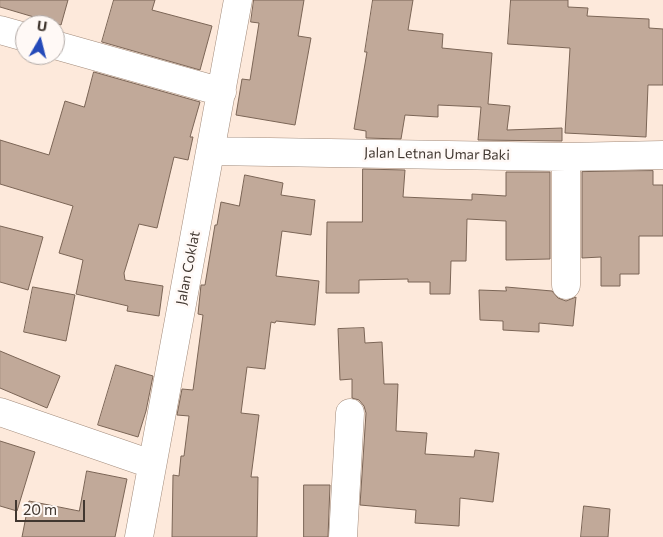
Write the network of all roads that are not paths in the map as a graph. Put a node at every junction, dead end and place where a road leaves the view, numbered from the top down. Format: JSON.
{"nodes":[{"id":1,"x":238,"y":0,"type":"edge"},
{"id":2,"x":0,"y":30,"type":"edge"},
{"id":3,"x":15,"y":34,"type":"edge"},
{"id":4,"x":65,"y":49,"type":"edge"},
{"id":5,"x":222,"y":92,"type":"junction"},
{"id":6,"x":210,"y":151,"type":"junction"},
{"id":7,"x":663,"y":155,"type":"edge"},
{"id":8,"x":566,"y":157,"type":"junction"},
{"id":9,"x":566,"y":284,"type":"dead end"},
{"id":10,"x":0,"y":412,"type":"edge"},
{"id":11,"x":350,"y":413,"type":"dead end"},
{"id":12,"x":151,"y":464,"type":"junction"},
{"id":13,"x":138,"y":537,"type":"edge"},
{"id":14,"x":343,"y":537,"type":"edge"}],
"edges":[{"from":1,"to":5,"type":"street","name":"Jalan Coklat"},
{"from":2,"to":3,"type":"street"},
{"from":4,"to":5,"type":"street"},
{"from":5,"to":6,"type":"street","name":"Jalan Coklat"},
{"from":6,"to":8,"type":"street","name":"Jalan Letnan Umar Baki"},
{"from":6,"to":12,"type":"street","name":"Jalan Coklat"},
{"from":7,"to":8,"type":"street","name":"Jalan Letnan Umar Baki"},
{"from":8,"to":9,"type":"street"},
{"from":10,"to":12,"type":"street"},
{"from":11,"to":14,"type":"street"},
{"from":12,"to":13,"type":"street","name":"Jalan Coklat"}]}
